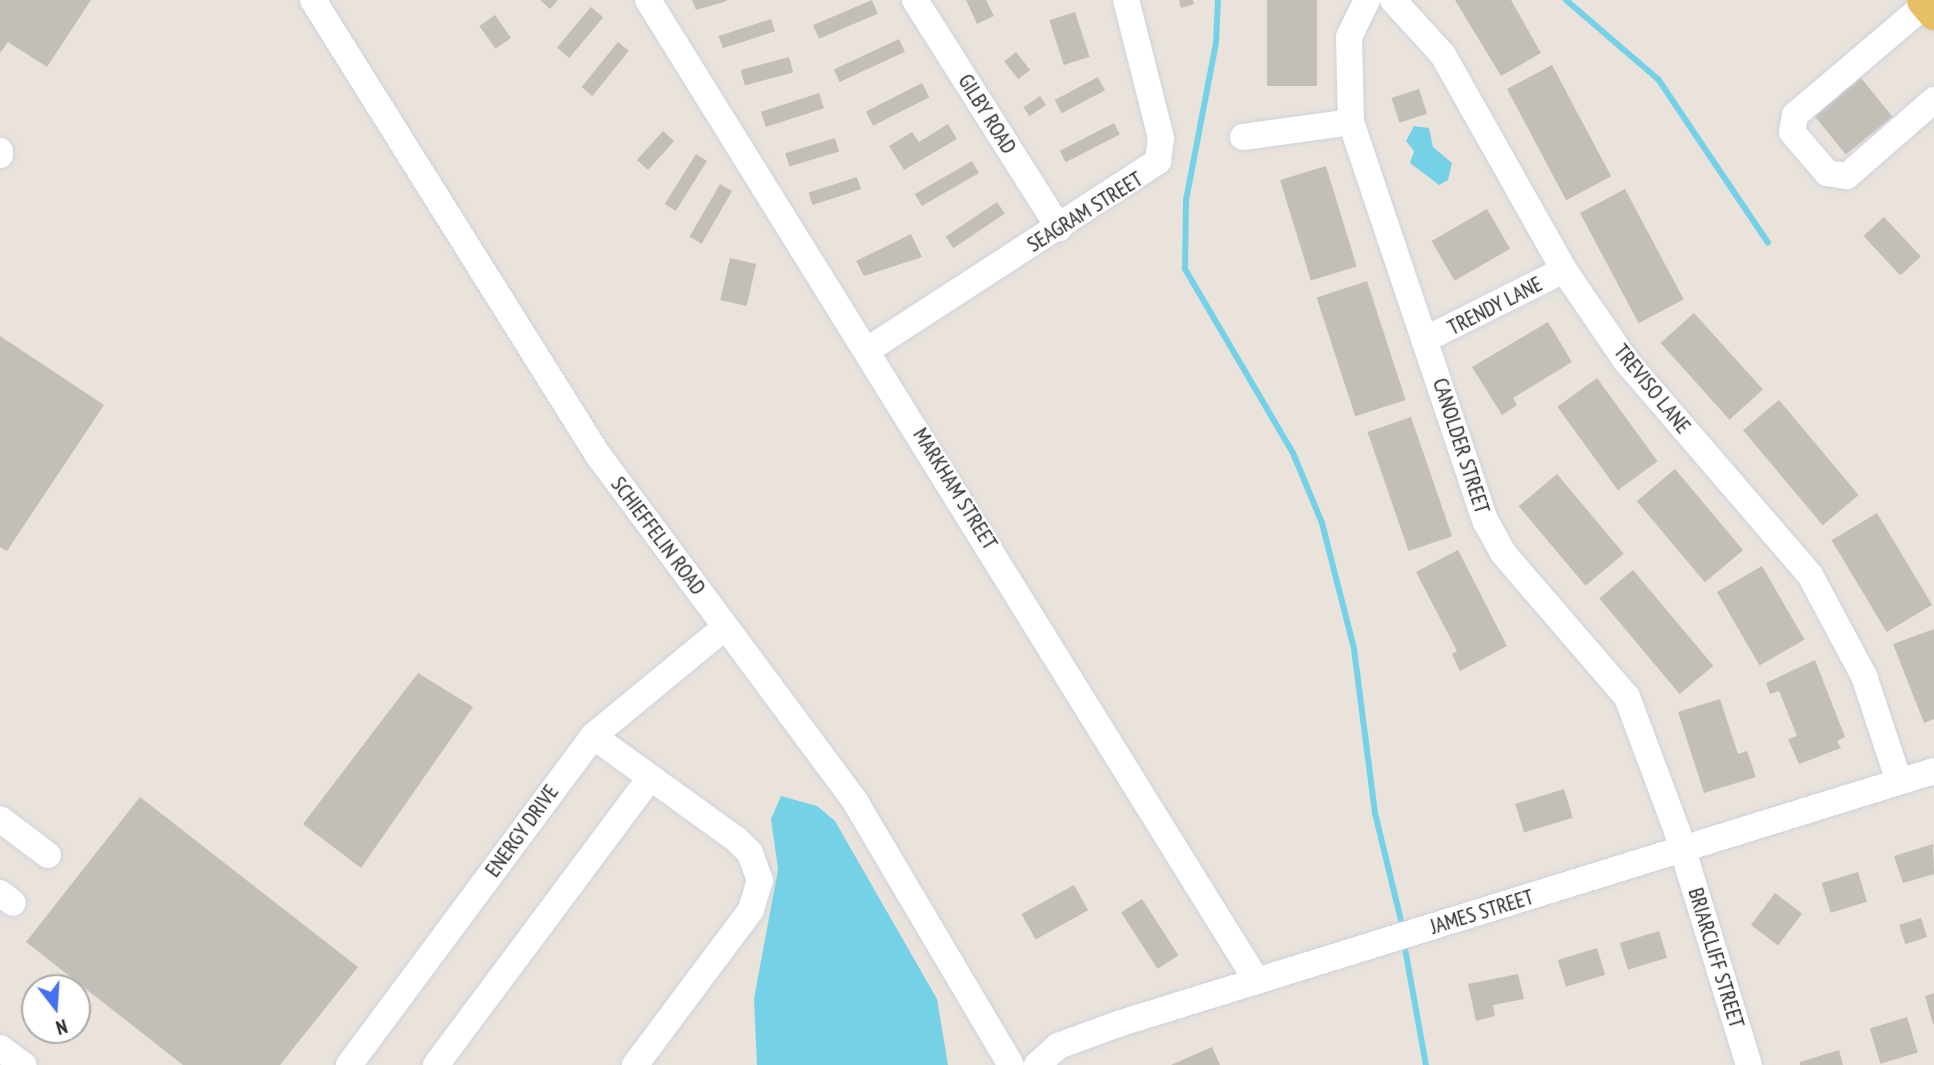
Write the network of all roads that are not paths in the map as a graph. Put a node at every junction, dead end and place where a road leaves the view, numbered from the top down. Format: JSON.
{"nodes":[{"id":1,"x":313,"y":0,"type":"edge"},
{"id":2,"x":648,"y":0,"type":"edge"},
{"id":3,"x":915,"y":0,"type":"edge"},
{"id":4,"x":1126,"y":0,"type":"edge"},
{"id":5,"x":1367,"y":0,"type":"edge"},
{"id":6,"x":1393,"y":0,"type":"edge"},
{"id":7,"x":1928,"y":6,"type":"edge"},
{"id":8,"x":1934,"y":100,"type":"edge"},
{"id":9,"x":1350,"y":122,"type":"junction"},
{"id":10,"x":1243,"y":137,"type":"dead end"},
{"id":11,"x":1059,"y":228,"type":"junction"},
{"id":12,"x":1564,"y":270,"type":"junction"},
{"id":13,"x":1426,"y":340,"type":"junction"},
{"id":14,"x":869,"y":349,"type":"junction"},
{"id":15,"x":725,"y":627,"type":"junction"},
{"id":16,"x":593,"y":736,"type":"junction"},
{"id":17,"x":1934,"y":771,"type":"edge"},
{"id":18,"x":649,"y":779,"type":"junction"},
{"id":19,"x":1899,"y":781,"type":"junction"},
{"id":20,"x":0,"y":819,"type":"edge"},
{"id":21,"x":1683,"y":851,"type":"junction"},
{"id":22,"x":48,"y":855,"type":"dead end"},
{"id":23,"x":1257,"y":981,"type":"junction"},
{"id":24,"x":0,"y":1048,"type":"edge"},
{"id":25,"x":23,"y":1065,"type":"edge"},
{"id":26,"x":349,"y":1065,"type":"edge"},
{"id":27,"x":436,"y":1065,"type":"edge"},
{"id":28,"x":635,"y":1065,"type":"edge"},
{"id":29,"x":1011,"y":1065,"type":"edge"},
{"id":30,"x":1037,"y":1065,"type":"edge"},
{"id":31,"x":1749,"y":1065,"type":"edge"}],
"edges":[{"from":1,"to":15,"type":"street","name":"SCHIEFFELIN ROAD"},
{"from":2,"to":14,"type":"street","name":"MARKHAM STREET"},
{"from":3,"to":11,"type":"street","name":"GILBY ROAD"},
{"from":4,"to":11,"type":"street","name":"SEAGRAM STREET"},
{"from":5,"to":9,"type":"street","name":"CANOLDER STREET"},
{"from":6,"to":12,"type":"street","name":"TREVISO LANE"},
{"from":7,"to":8,"type":"street"},
{"from":9,"to":10,"type":"street"},
{"from":9,"to":13,"type":"street","name":"CANOLDER STREET"},
{"from":11,"to":14,"type":"street","name":"SEAGRAM STREET"},
{"from":12,"to":13,"type":"street","name":"TRENDY LANE"},
{"from":12,"to":19,"type":"street","name":"TREVISO LANE"},
{"from":13,"to":21,"type":"street","name":"CANOLDER STREET"},
{"from":14,"to":23,"type":"street","name":"MARKHAM STREET"},
{"from":15,"to":16,"type":"street","name":"ENERGY DRIVE"},
{"from":15,"to":29,"type":"street","name":"SCHIEFFELIN ROAD"},
{"from":16,"to":18,"type":"street"},
{"from":16,"to":26,"type":"street","name":"ENERGY DRIVE"},
{"from":17,"to":19,"type":"street","name":"JAMES STREET"},
{"from":18,"to":27,"type":"street"},
{"from":18,"to":28,"type":"street"},
{"from":19,"to":21,"type":"street","name":"JAMES STREET"},
{"from":20,"to":22,"type":"street"},
{"from":21,"to":23,"type":"street","name":"JAMES STREET"},
{"from":21,"to":31,"type":"street","name":"BRIARCLIFF STREET"},
{"from":23,"to":30,"type":"street","name":"JAMES STREET"},
{"from":24,"to":25,"type":"street"}]}
